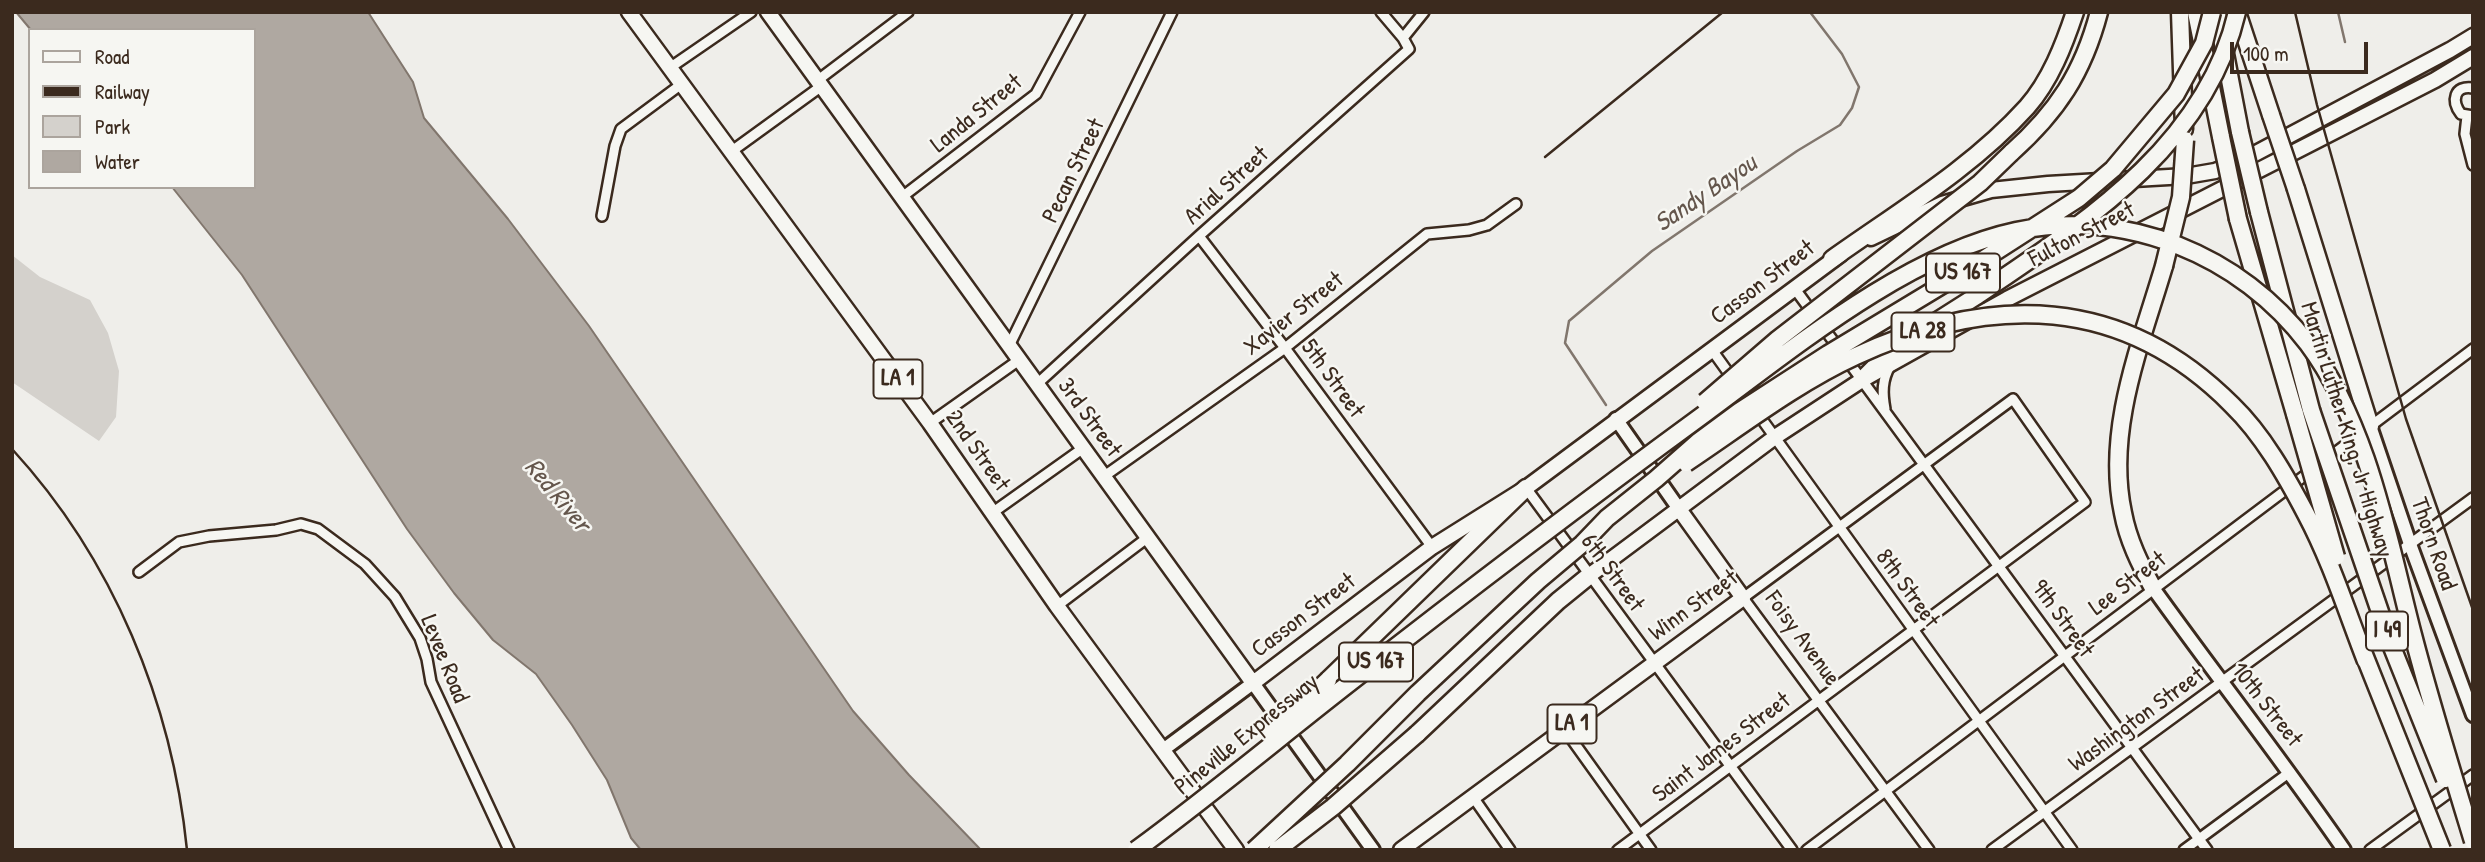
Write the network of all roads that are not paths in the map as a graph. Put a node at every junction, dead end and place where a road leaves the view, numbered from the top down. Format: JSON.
{"nodes":[{"id":1,"x":629,"y":12,"type":"edge"},
{"id":2,"x":751,"y":12,"type":"edge"},
{"id":3,"x":768,"y":12,"type":"edge"},
{"id":4,"x":908,"y":12,"type":"edge"},
{"id":5,"x":1080,"y":12,"type":"edge"},
{"id":6,"x":1172,"y":12,"type":"edge"},
{"id":7,"x":1381,"y":12,"type":"edge"},
{"id":8,"x":1424,"y":12,"type":"edge"},
{"id":9,"x":2076,"y":12,"type":"edge"},
{"id":10,"x":2099,"y":12,"type":"edge"},
{"id":11,"x":2179,"y":12,"type":"edge"},
{"id":12,"x":2196,"y":12,"type":"edge"},
{"id":13,"x":2212,"y":12,"type":"edge"},
{"id":14,"x":2217,"y":12,"type":"edge"},
{"id":15,"x":2237,"y":12,"type":"edge"},
{"id":16,"x":2473,"y":36,"type":"edge"},
{"id":17,"x":1403,"y":38,"type":"junction"},
{"id":18,"x":2473,"y":57,"type":"edge"},
{"id":19,"x":671,"y":67,"type":"junction"},
{"id":20,"x":683,"y":83,"type":"junction"},
{"id":21,"x":820,"y":83,"type":"junction"},
{"id":22,"x":2473,"y":88,"type":"edge"},
{"id":23,"x":2470,"y":116,"type":"edge"},
{"id":24,"x":732,"y":151,"type":"junction"},
{"id":25,"x":2473,"y":165,"type":"edge"},
{"id":26,"x":902,"y":197,"type":"junction"},
{"id":27,"x":1516,"y":204,"type":"dead end"},
{"id":28,"x":602,"y":216,"type":"dead end"},
{"id":29,"x":1199,"y":236,"type":"junction"},
{"id":30,"x":1832,"y":259,"type":"junction"},
{"id":31,"x":1795,"y":289,"type":"junction"},
{"id":32,"x":1009,"y":346,"type":"junction"},
{"id":33,"x":1285,"y":348,"type":"junction"},
{"id":34,"x":2473,"y":349,"type":"edge"},
{"id":35,"x":1712,"y":350,"type":"junction"},
{"id":36,"x":1019,"y":360,"type":"junction"},
{"id":37,"x":1891,"y":365,"type":"junction"},
{"id":38,"x":1862,"y":380,"type":"junction"},
{"id":39,"x":1037,"y":384,"type":"junction"},
{"id":40,"x":1885,"y":411,"type":"junction"},
{"id":41,"x":2303,"y":412,"type":"junction"},
{"id":42,"x":1616,"y":419,"type":"junction"},
{"id":43,"x":930,"y":423,"type":"junction"},
{"id":44,"x":2371,"y":426,"type":"junction"},
{"id":45,"x":1775,"y":437,"type":"junction"},
{"id":46,"x":1082,"y":449,"type":"junction"},
{"id":47,"x":1924,"y":465,"type":"junction"},
{"id":48,"x":1618,"y":476,"type":"junction"},
{"id":49,"x":1103,"y":477,"type":"junction"},
{"id":50,"x":1656,"y":479,"type":"junction"},
{"id":51,"x":1526,"y":488,"type":"junction"},
{"id":52,"x":2473,"y":498,"type":"edge"},
{"id":53,"x":2085,"y":502,"type":"joint"},
{"id":54,"x":1679,"y":509,"type":"junction"},
{"id":55,"x":992,"y":513,"type":"junction"},
{"id":56,"x":1840,"y":527,"type":"junction"},
{"id":57,"x":1147,"y":538,"type":"junction"},
{"id":58,"x":2410,"y":544,"type":"junction"},
{"id":59,"x":1432,"y":547,"type":"junction"},
{"id":60,"x":1999,"y":566,"type":"junction"},
{"id":61,"x":139,"y":572,"type":"dead end"},
{"id":62,"x":1590,"y":575,"type":"junction"},
{"id":63,"x":2153,"y":588,"type":"junction"},
{"id":64,"x":1743,"y":598,"type":"junction"},
{"id":65,"x":1057,"y":606,"type":"junction"},
{"id":66,"x":1913,"y":630,"type":"junction"},
{"id":67,"x":2065,"y":656,"type":"junction"},
{"id":68,"x":2366,"y":662,"type":"junction"},
{"id":69,"x":1655,"y":663,"type":"junction"},
{"id":70,"x":2221,"y":682,"type":"junction"},
{"id":71,"x":1253,"y":683,"type":"junction"},
{"id":72,"x":1819,"y":700,"type":"junction"},
{"id":73,"x":2473,"y":715,"type":"edge"},
{"id":74,"x":1979,"y":721,"type":"junction"},
{"id":75,"x":1565,"y":730,"type":"junction"},
{"id":76,"x":2132,"y":747,"type":"junction"},
{"id":77,"x":1163,"y":750,"type":"junction"},
{"id":78,"x":1730,"y":766,"type":"junction"},
{"id":79,"x":2291,"y":772,"type":"junction"},
{"id":80,"x":2473,"y":775,"type":"edge"},
{"id":81,"x":1886,"y":791,"type":"junction"},
{"id":82,"x":1473,"y":797,"type":"junction"},
{"id":83,"x":2044,"y":812,"type":"junction"},
{"id":84,"x":1186,"y":813,"type":"junction"},
{"id":85,"x":1639,"y":834,"type":"junction"},
{"id":86,"x":2198,"y":838,"type":"junction"},
{"id":87,"x":2473,"y":841,"type":"edge"},
{"id":88,"x":2473,"y":849,"type":"edge"},
{"id":89,"x":509,"y":850,"type":"edge"},
{"id":90,"x":1136,"y":850,"type":"edge"},
{"id":91,"x":1236,"y":850,"type":"edge"},
{"id":92,"x":1254,"y":850,"type":"edge"},
{"id":93,"x":1277,"y":850,"type":"edge"},
{"id":94,"x":1373,"y":850,"type":"edge"},
{"id":95,"x":1401,"y":850,"type":"edge"},
{"id":96,"x":1510,"y":850,"type":"edge"},
{"id":97,"x":1618,"y":850,"type":"edge"},
{"id":98,"x":1651,"y":850,"type":"edge"},
{"id":99,"x":1792,"y":850,"type":"edge"},
{"id":100,"x":1807,"y":850,"type":"edge"},
{"id":101,"x":1929,"y":850,"type":"edge"},
{"id":102,"x":1992,"y":850,"type":"edge"},
{"id":103,"x":2071,"y":850,"type":"edge"},
{"id":104,"x":2184,"y":850,"type":"edge"},
{"id":105,"x":2207,"y":850,"type":"edge"},
{"id":106,"x":2344,"y":850,"type":"edge"},
{"id":107,"x":2370,"y":850,"type":"edge"},
{"id":108,"x":2442,"y":850,"type":"edge"}],
"edges":[{"from":1,"to":19,"type":"main road","name":"2nd Street","number":"LA 1"},
{"from":2,"to":19,"type":"street"},
{"from":3,"to":21,"type":"main road","name":"3rd Street"},
{"from":4,"to":21,"type":"street"},
{"from":5,"to":26,"type":"street","name":"Landa Street"},
{"from":6,"to":32,"type":"street","name":"Pecan Street"},
{"from":7,"to":17,"type":"street"},
{"from":8,"to":17,"type":"street","name":"Arial Street"},
{"from":9,"to":30,"type":"highway"},
{"from":10,"to":48,"type":"highway","number":"US 167","bridge":true},
{"from":11,"to":63,"type":"highway","bridge":true},
{"from":12,"to":41,"type":"highway","name":"Martin Luther King, Jr Highway","number":"I 49","bridge":true},
{"from":13,"to":50,"type":"highway","number":"US 167","bridge":true},
{"from":14,"to":41,"type":"highway","name":"Martin Luther King, Jr Highway","number":"I 49","bridge":true},
{"from":15,"to":38,"type":"highway","bridge":true},
{"from":15,"to":44,"type":"highway","bridge":true},
{"from":16,"to":30,"type":"main road","name":"Casson Street"},
{"from":17,"to":29,"type":"street","name":"Arial Street"},
{"from":18,"to":37,"type":"main road","name":"Fulton Street"},
{"from":19,"to":20,"type":"main road","name":"2nd Street","number":"LA 1"},
{"from":20,"to":24,"type":"main road","name":"2nd Street","number":"LA 1"},
{"from":20,"to":28,"type":"street"},
{"from":21,"to":24,"type":"street"},
{"from":21,"to":26,"type":"main road","name":"3rd Street"},
{"from":22,"to":23,"type":"street"},
{"from":23,"to":25,"type":"street"},
{"from":24,"to":43,"type":"main road","name":"2nd Street","number":"LA 1"},
{"from":26,"to":32,"type":"main road","name":"3rd Street"},
{"from":27,"to":33,"type":"street","name":"Xavier Street"},
{"from":29,"to":33,"type":"street","name":"5th Street"},
{"from":29,"to":39,"type":"street","name":"Arial Street"},
{"from":30,"to":31,"type":"main road","name":"Casson Street"},
{"from":31,"to":35,"type":"main road","name":"Casson Street"},
{"from":31,"to":38,"type":"street","name":"9th Street"},
{"from":32,"to":36,"type":"main road","name":"3rd Street"},
{"from":33,"to":49,"type":"street","name":"Xavier Street"},
{"from":33,"to":59,"type":"street","name":"5th Street"},
{"from":34,"to":44,"type":"street","name":"Lee Street"},
{"from":35,"to":42,"type":"main road","name":"Casson Street"},
{"from":35,"to":45,"type":"street","name":"8th Street"},
{"from":36,"to":39,"type":"main road","name":"3rd Street"},
{"from":36,"to":43,"type":"street"},
{"from":37,"to":38,"type":"main road","name":"Fulton Street"},
{"from":37,"to":40,"type":"street"},
{"from":38,"to":40,"type":"street","name":"9th Street"},
{"from":38,"to":45,"type":"main road","name":"Fulton Street"},
{"from":39,"to":46,"type":"main road","name":"3rd Street"},
{"from":40,"to":47,"type":"street","name":"9th Street"},
{"from":41,"to":68,"type":"highway","name":"Martin Luther King, Jr Highway","number":"I 49","bridge":true},
{"from":41,"to":88,"type":"highway","name":"Martin Luther King, Jr Highway","number":"I 49","bridge":true},
{"from":42,"to":51,"type":"main road","name":"Casson Street"},
{"from":42,"to":54,"type":"main road","name":"Foisy Avenue"},
{"from":43,"to":55,"type":"main road","name":"2nd Street","number":"LA 1"},
{"from":44,"to":58,"type":"main road","name":"Thorn Road"},
{"from":44,"to":63,"type":"street","name":"Lee Street"},
{"from":45,"to":54,"type":"main road","name":"Fulton Street"},
{"from":45,"to":56,"type":"street","name":"8th Street"},
{"from":46,"to":49,"type":"main road","name":"3rd Street"},
{"from":46,"to":55,"type":"street"},
{"from":47,"to":53,"type":"street","name":"Winn Street"},
{"from":47,"to":56,"type":"street","name":"Winn Street"},
{"from":47,"to":60,"type":"street","name":"9th Street"},
{"from":48,"to":84,"type":"highway","name":"Pineville Expressway","number":"US 167","bridge":true},
{"from":48,"to":87,"type":"highway","number":"LA 28","bridge":true},
{"from":49,"to":57,"type":"main road","name":"3rd Street"},
{"from":50,"to":68,"type":"highway","number":"LA 28","bridge":true},
{"from":50,"to":92,"type":"highway","number":"US 167","bridge":true},
{"from":51,"to":59,"type":"main road","name":"Casson Street"},
{"from":51,"to":62,"type":"street","name":"6th Street"},
{"from":51,"to":84,"type":"highway","bridge":true},
{"from":52,"to":58,"type":"street","name":"Washington Street"},
{"from":53,"to":60,"type":"street","name":"Saint James Street"},
{"from":54,"to":62,"type":"main road","name":"Fulton Street"},
{"from":54,"to":64,"type":"main road","name":"Foisy Avenue"},
{"from":55,"to":65,"type":"main road","name":"2nd Street","number":"LA 1"},
{"from":56,"to":64,"type":"street","name":"Winn Street"},
{"from":56,"to":66,"type":"street","name":"8th Street"},
{"from":57,"to":65,"type":"street"},
{"from":57,"to":71,"type":"main road","name":"3rd Street"},
{"from":58,"to":70,"type":"street","name":"Washington Street"},
{"from":58,"to":73,"type":"main road","name":"Thorn Road"},
{"from":59,"to":71,"type":"main road","name":"Casson Street"},
{"from":60,"to":66,"type":"street","name":"Saint James Street"},
{"from":60,"to":67,"type":"street","name":"9th Street"},
{"from":61,"to":89,"type":"street","name":"Levee Road"},
{"from":62,"to":69,"type":"street","name":"6th Street"},
{"from":62,"to":93,"type":"highway","bridge":true},
{"from":63,"to":67,"type":"street","name":"Lee Street"},
{"from":63,"to":70,"type":"main road","name":"10th Street"},
{"from":64,"to":69,"type":"main road","name":"Winn Street","number":"LA 1"},
{"from":64,"to":72,"type":"street","name":"Foisy Avenue"},
{"from":65,"to":77,"type":"main road","name":"2nd Street","number":"LA 1"},
{"from":66,"to":72,"type":"street","name":"Saint James Street"},
{"from":66,"to":74,"type":"street","name":"8th Street"},
{"from":67,"to":74,"type":"street","name":"Lee Street"},
{"from":67,"to":76,"type":"street","name":"9th Street"},
{"from":68,"to":108,"type":"highway","name":"Martin Luther King, Jr Highway","number":"I 49","bridge":true},
{"from":69,"to":75,"type":"main road","name":"Winn Street","number":"LA 1"},
{"from":69,"to":78,"type":"street","name":"6th Street"},
{"from":70,"to":76,"type":"street","name":"Washington Street"},
{"from":70,"to":79,"type":"main road","name":"10th Street"},
{"from":71,"to":77,"type":"main road","name":"Casson Street"},
{"from":71,"to":94,"type":"main road","name":"3rd Street"},
{"from":72,"to":78,"type":"street","name":"Saint James Street"},
{"from":72,"to":81,"type":"street","name":"Foisy Avenue"},
{"from":74,"to":81,"type":"street","name":"Lee Street"},
{"from":74,"to":83,"type":"street","name":"8th Street"},
{"from":75,"to":82,"type":"main road","name":"Winn Street","number":"LA 1"},
{"from":75,"to":85,"type":"street"},
{"from":76,"to":83,"type":"street","name":"Washington Street"},
{"from":76,"to":86,"type":"street","name":"9th Street"},
{"from":77,"to":91,"type":"main road","name":"2nd Street","number":"LA 1"},
{"from":78,"to":85,"type":"street","name":"Saint James Street"},
{"from":78,"to":99,"type":"street","name":"6th Street"},
{"from":79,"to":86,"type":"street"},
{"from":79,"to":106,"type":"main road","name":"10th Street"},
{"from":80,"to":107,"type":"street"},
{"from":81,"to":100,"type":"street","name":"Lee Street"},
{"from":81,"to":101,"type":"street","name":"Foisy Avenue"},
{"from":82,"to":95,"type":"main road","name":"Winn Street","number":"LA 1"},
{"from":82,"to":96,"type":"street"},
{"from":83,"to":102,"type":"street","name":"Washington Street"},
{"from":83,"to":103,"type":"street","name":"8th Street"},
{"from":84,"to":90,"type":"highway","name":"Pineville Expressway","number":"US 167","bridge":true},
{"from":85,"to":97,"type":"street","name":"Saint James Street"},
{"from":85,"to":98,"type":"street"},
{"from":86,"to":104,"type":"street"},
{"from":86,"to":105,"type":"street","name":"9th Street"}]}
